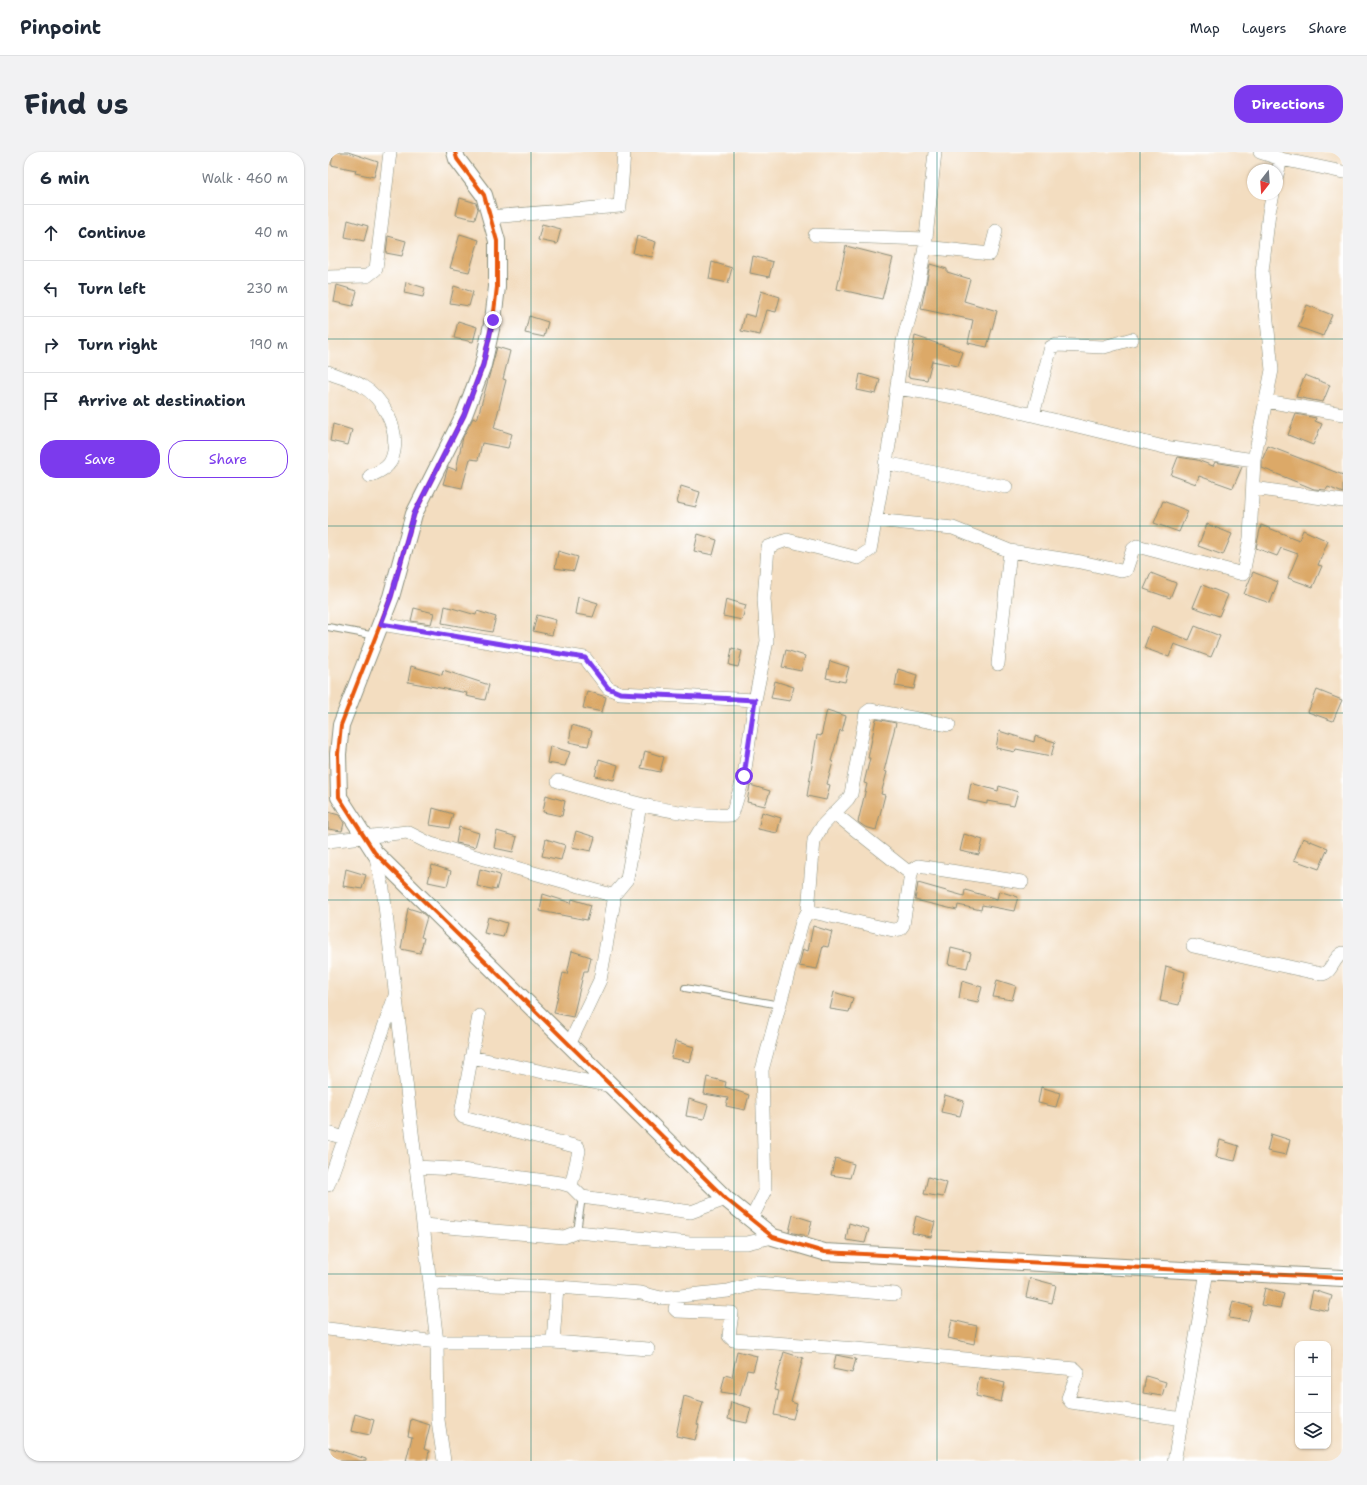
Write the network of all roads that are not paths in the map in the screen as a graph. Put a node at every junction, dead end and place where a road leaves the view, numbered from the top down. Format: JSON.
{"nodes":[{"id":1,"x":390,"y":152,"type":"edge"},
{"id":2,"x":455,"y":152,"type":"edge"},
{"id":3,"x":624,"y":152,"type":"edge"},
{"id":4,"x":934,"y":152,"type":"edge"},
{"id":5,"x":1260,"y":152,"type":"edge"},
{"id":6,"x":1281,"y":159,"type":"junction"},
{"id":7,"x":1280,"y":164,"type":"edge"},
{"id":8,"x":1343,"y":172,"type":"edge"},
{"id":9,"x":1272,"y":200,"type":"edge"},
{"id":10,"x":490,"y":216,"type":"junction"},
{"id":11,"x":996,"y":231,"type":"dead end"},
{"id":12,"x":815,"y":234,"type":"dead end"},
{"id":13,"x":925,"y":243,"type":"junction"},
{"id":14,"x":328,"y":277,"type":"edge"},
{"id":15,"x":1132,"y":339,"type":"dead end"},
{"id":16,"x":328,"y":372,"type":"edge"},
{"id":17,"x":897,"y":388,"type":"junction"},
{"id":18,"x":1266,"y":401,"type":"junction"},
{"id":19,"x":1343,"y":414,"type":"edge"},
{"id":20,"x":1034,"y":416,"type":"junction"},
{"id":21,"x":1254,"y":460,"type":"junction"},
{"id":22,"x":885,"y":464,"type":"junction"},
{"id":23,"x":370,"y":476,"type":"dead end"},
{"id":24,"x":1006,"y":487,"type":"dead end"},
{"id":25,"x":1254,"y":488,"type":"junction"},
{"id":26,"x":1343,"y":501,"type":"edge"},
{"id":27,"x":875,"y":520,"type":"junction"},
{"id":28,"x":1010,"y":551,"type":"junction"},
{"id":29,"x":328,"y":627,"type":"edge"},
{"id":30,"x":378,"y":630,"type":"junction"},
{"id":31,"x":998,"y":664,"type":"dead end"},
{"id":32,"x":755,"y":700,"type":"junction"},
{"id":33,"x":949,"y":725,"type":"dead end"},
{"id":34,"x":558,"y":781,"type":"dead end"},
{"id":35,"x":640,"y":805,"type":"junction"},
{"id":36,"x":834,"y":813,"type":"junction"},
{"id":37,"x":364,"y":837,"type":"junction"},
{"id":38,"x":328,"y":841,"type":"edge"},
{"id":39,"x":375,"y":853,"type":"junction"},
{"id":40,"x":911,"y":874,"type":"junction"},
{"id":41,"x":1022,"y":882,"type":"dead end"},
{"id":42,"x":613,"y":896,"type":"junction"},
{"id":43,"x":808,"y":911,"type":"junction"},
{"id":44,"x":1193,"y":946,"type":"dead end"},
{"id":45,"x":1343,"y":954,"type":"edge"},
{"id":46,"x":685,"y":988,"type":"dead end"},
{"id":47,"x":396,"y":992,"type":"junction"},
{"id":48,"x":780,"y":1005,"type":"junction"},
{"id":49,"x":479,"y":1016,"type":"dead end"},
{"id":50,"x":400,"y":1032,"type":"junction"},
{"id":51,"x":377,"y":1044,"type":"junction"},
{"id":52,"x":569,"y":1045,"type":"junction"},
{"id":53,"x":471,"y":1057,"type":"junction"},
{"id":54,"x":611,"y":1086,"type":"junction"},
{"id":55,"x":328,"y":1133,"type":"edge"},
{"id":56,"x":344,"y":1138,"type":"junction"},
{"id":57,"x":416,"y":1167,"type":"junction"},
{"id":58,"x":328,"y":1185,"type":"edge"},
{"id":59,"x":570,"y":1186,"type":"junction"},
{"id":60,"x":582,"y":1197,"type":"junction"},
{"id":61,"x":726,"y":1200,"type":"junction"},
{"id":62,"x":751,"y":1220,"type":"junction"},
{"id":63,"x":424,"y":1225,"type":"junction"},
{"id":64,"x":577,"y":1232,"type":"junction"},
{"id":65,"x":773,"y":1238,"type":"junction"},
{"id":66,"x":1207,"y":1271,"type":"junction"},
{"id":67,"x":1343,"y":1278,"type":"edge"},
{"id":68,"x":430,"y":1283,"type":"junction"},
{"id":69,"x":557,"y":1287,"type":"junction"},
{"id":70,"x":895,"y":1294,"type":"dead end"},
{"id":71,"x":678,"y":1297,"type":"junction"},
{"id":72,"x":328,"y":1329,"type":"edge"},
{"id":73,"x":437,"y":1342,"type":"junction"},
{"id":74,"x":553,"y":1342,"type":"junction"},
{"id":75,"x":648,"y":1349,"type":"dead end"},
{"id":76,"x":1182,"y":1419,"type":"junction"},
{"id":77,"x":444,"y":1461,"type":"edge"},
{"id":78,"x":1174,"y":1461,"type":"edge"}],
"edges":[{"from":1,"to":14,"type":"street"},
{"from":2,"to":10,"type":"street"},
{"from":3,"to":10,"type":"street"},
{"from":4,"to":13,"type":"street"},
{"from":5,"to":6,"type":"street"},
{"from":6,"to":7,"type":"street"},
{"from":6,"to":8,"type":"street"},
{"from":9,"to":18,"type":"street"},
{"from":10,"to":30,"type":"street"},
{"from":11,"to":13,"type":"street"},
{"from":12,"to":13,"type":"street"},
{"from":13,"to":17,"type":"street"},
{"from":15,"to":20,"type":"street"},
{"from":16,"to":23,"type":"street"},
{"from":17,"to":20,"type":"street"},
{"from":17,"to":22,"type":"street"},
{"from":18,"to":19,"type":"street"},
{"from":18,"to":21,"type":"street"},
{"from":20,"to":21,"type":"street"},
{"from":21,"to":25,"type":"street"},
{"from":22,"to":24,"type":"street"},
{"from":22,"to":27,"type":"street"},
{"from":25,"to":26,"type":"street"},
{"from":25,"to":28,"type":"street"},
{"from":27,"to":28,"type":"street"},
{"from":27,"to":32,"type":"street"},
{"from":28,"to":31,"type":"street"},
{"from":29,"to":30,"type":"lane"},
{"from":30,"to":32,"type":"street"},
{"from":30,"to":37,"type":"street"},
{"from":32,"to":35,"type":"street"},
{"from":33,"to":36,"type":"street"},
{"from":34,"to":35,"type":"street"},
{"from":35,"to":42,"type":"street"},
{"from":36,"to":40,"type":"street"},
{"from":36,"to":43,"type":"street"},
{"from":37,"to":38,"type":"street"},
{"from":37,"to":39,"type":"street"},
{"from":37,"to":42,"type":"street"},
{"from":39,"to":47,"type":"street"},
{"from":39,"to":52,"type":"street"},
{"from":40,"to":41,"type":"street"},
{"from":40,"to":43,"type":"street"},
{"from":42,"to":52,"type":"street"},
{"from":43,"to":48,"type":"street"},
{"from":44,"to":45,"type":"street"},
{"from":46,"to":48,"type":"lane"},
{"from":47,"to":50,"type":"street"},
{"from":47,"to":51,"type":"street"},
{"from":48,"to":62,"type":"street"},
{"from":49,"to":53,"type":"street"},
{"from":50,"to":51,"type":"street"},
{"from":50,"to":57,"type":"street"},
{"from":51,"to":56,"type":"street"},
{"from":52,"to":54,"type":"street"},
{"from":53,"to":54,"type":"street"},
{"from":53,"to":59,"type":"street"},
{"from":54,"to":61,"type":"street"},
{"from":55,"to":56,"type":"street"},
{"from":56,"to":58,"type":"street"},
{"from":57,"to":59,"type":"street"},
{"from":57,"to":63,"type":"street"},
{"from":59,"to":60,"type":"street"},
{"from":60,"to":61,"type":"street"},
{"from":60,"to":64,"type":"lane"},
{"from":61,"to":62,"type":"street"},
{"from":62,"to":65,"type":"street"},
{"from":63,"to":64,"type":"street"},
{"from":63,"to":68,"type":"street"},
{"from":64,"to":65,"type":"street"},
{"from":65,"to":66,"type":"street"},
{"from":66,"to":67,"type":"street"},
{"from":66,"to":76,"type":"street"},
{"from":68,"to":69,"type":"street"},
{"from":68,"to":73,"type":"street"},
{"from":69,"to":71,"type":"street"},
{"from":69,"to":74,"type":"street"},
{"from":70,"to":71,"type":"street"},
{"from":71,"to":76,"type":"street"},
{"from":72,"to":73,"type":"street"},
{"from":73,"to":74,"type":"street"},
{"from":73,"to":77,"type":"street"},
{"from":74,"to":75,"type":"street"},
{"from":76,"to":78,"type":"street"}]}
